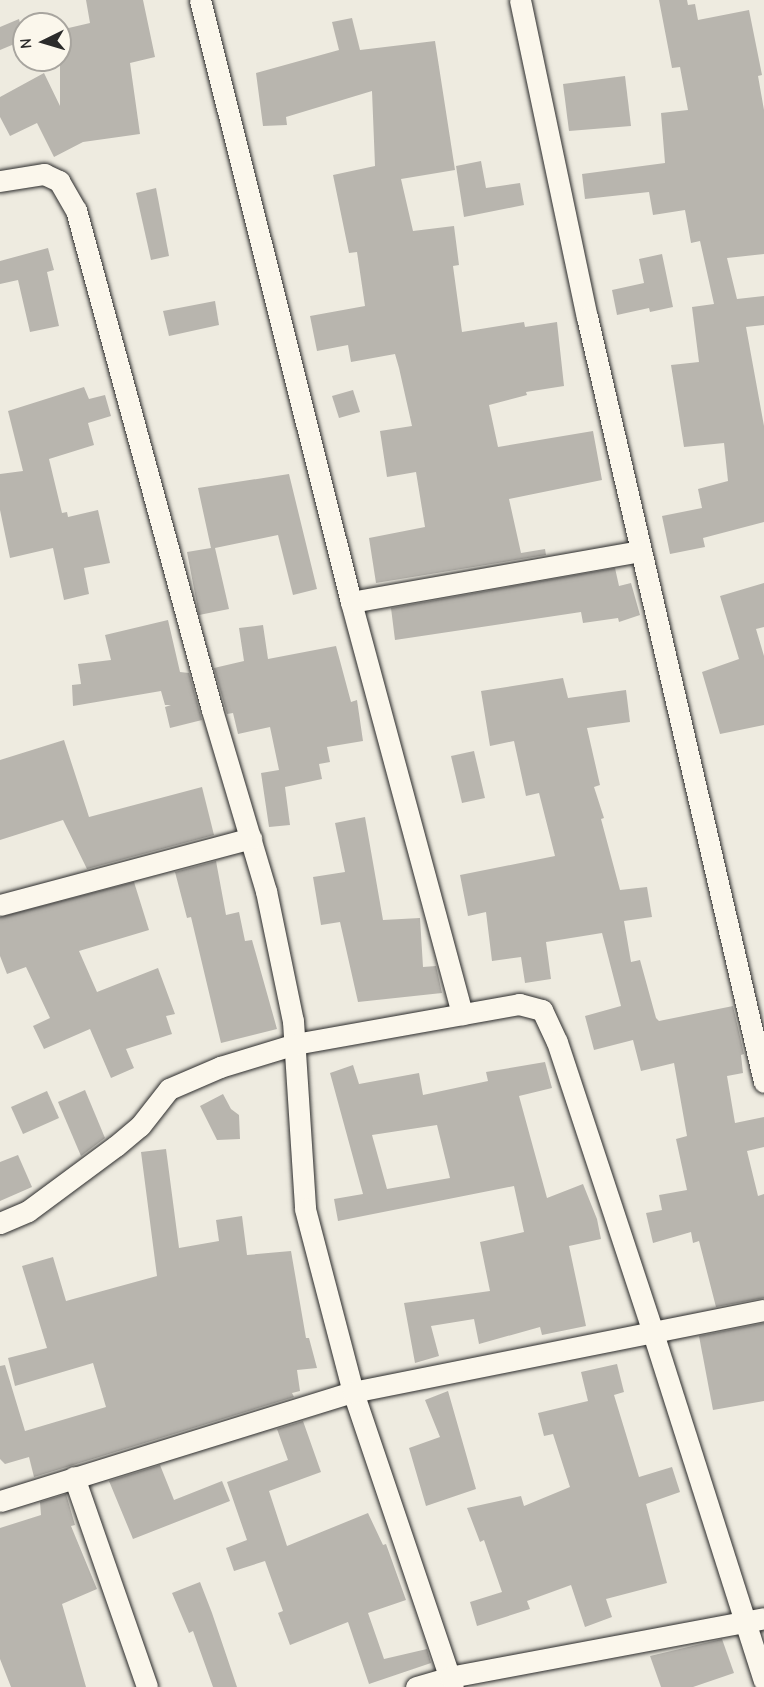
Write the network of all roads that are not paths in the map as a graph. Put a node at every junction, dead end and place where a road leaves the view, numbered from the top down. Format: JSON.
{"nodes":[{"id":1,"x":200,"y":0,"type":"edge"},
{"id":2,"x":520,"y":0,"type":"edge"},
{"id":3,"x":0,"y":181,"type":"edge"},
{"id":4,"x":641,"y":550,"type":"junction"},
{"id":5,"x":351,"y":602,"type":"junction"},
{"id":6,"x":251,"y":838,"type":"junction"},
{"id":7,"x":0,"y":905,"type":"edge"},
{"id":8,"x":462,"y":1014,"type":"junction"},
{"id":9,"x":295,"y":1044,"type":"junction"},
{"id":10,"x":764,"y":1082,"type":"edge"},
{"id":11,"x":0,"y":1223,"type":"edge"},
{"id":12,"x":764,"y":1310,"type":"edge"},
{"id":13,"x":653,"y":1333,"type":"junction"},
{"id":14,"x":353,"y":1392,"type":"junction"},
{"id":15,"x":74,"y":1477,"type":"junction"},
{"id":16,"x":0,"y":1502,"type":"edge"},
{"id":17,"x":754,"y":1619,"type":"edge"},
{"id":18,"x":764,"y":1681,"type":"edge"},
{"id":19,"x":452,"y":1682,"type":"edge"},
{"id":20,"x":147,"y":1687,"type":"edge"},
{"id":21,"x":416,"y":1687,"type":"edge"}],
"edges":[{"from":1,"to":5,"type":"street"},
{"from":2,"to":4,"type":"street"},
{"from":3,"to":6,"type":"street"},
{"from":4,"to":5,"type":"street"},
{"from":4,"to":10,"type":"street"},
{"from":5,"to":8,"type":"street"},
{"from":6,"to":7,"type":"street"},
{"from":6,"to":9,"type":"street"},
{"from":8,"to":9,"type":"street"},
{"from":8,"to":13,"type":"street"},
{"from":9,"to":11,"type":"street"},
{"from":9,"to":14,"type":"street"},
{"from":12,"to":13,"type":"street"},
{"from":13,"to":14,"type":"street"},
{"from":13,"to":17,"type":"street"},
{"from":14,"to":15,"type":"street"},
{"from":14,"to":19,"type":"street"},
{"from":15,"to":16,"type":"street"},
{"from":15,"to":20,"type":"street"},
{"from":17,"to":18,"type":"street"},
{"from":17,"to":19,"type":"street"},
{"from":19,"to":21,"type":"street"}]}
